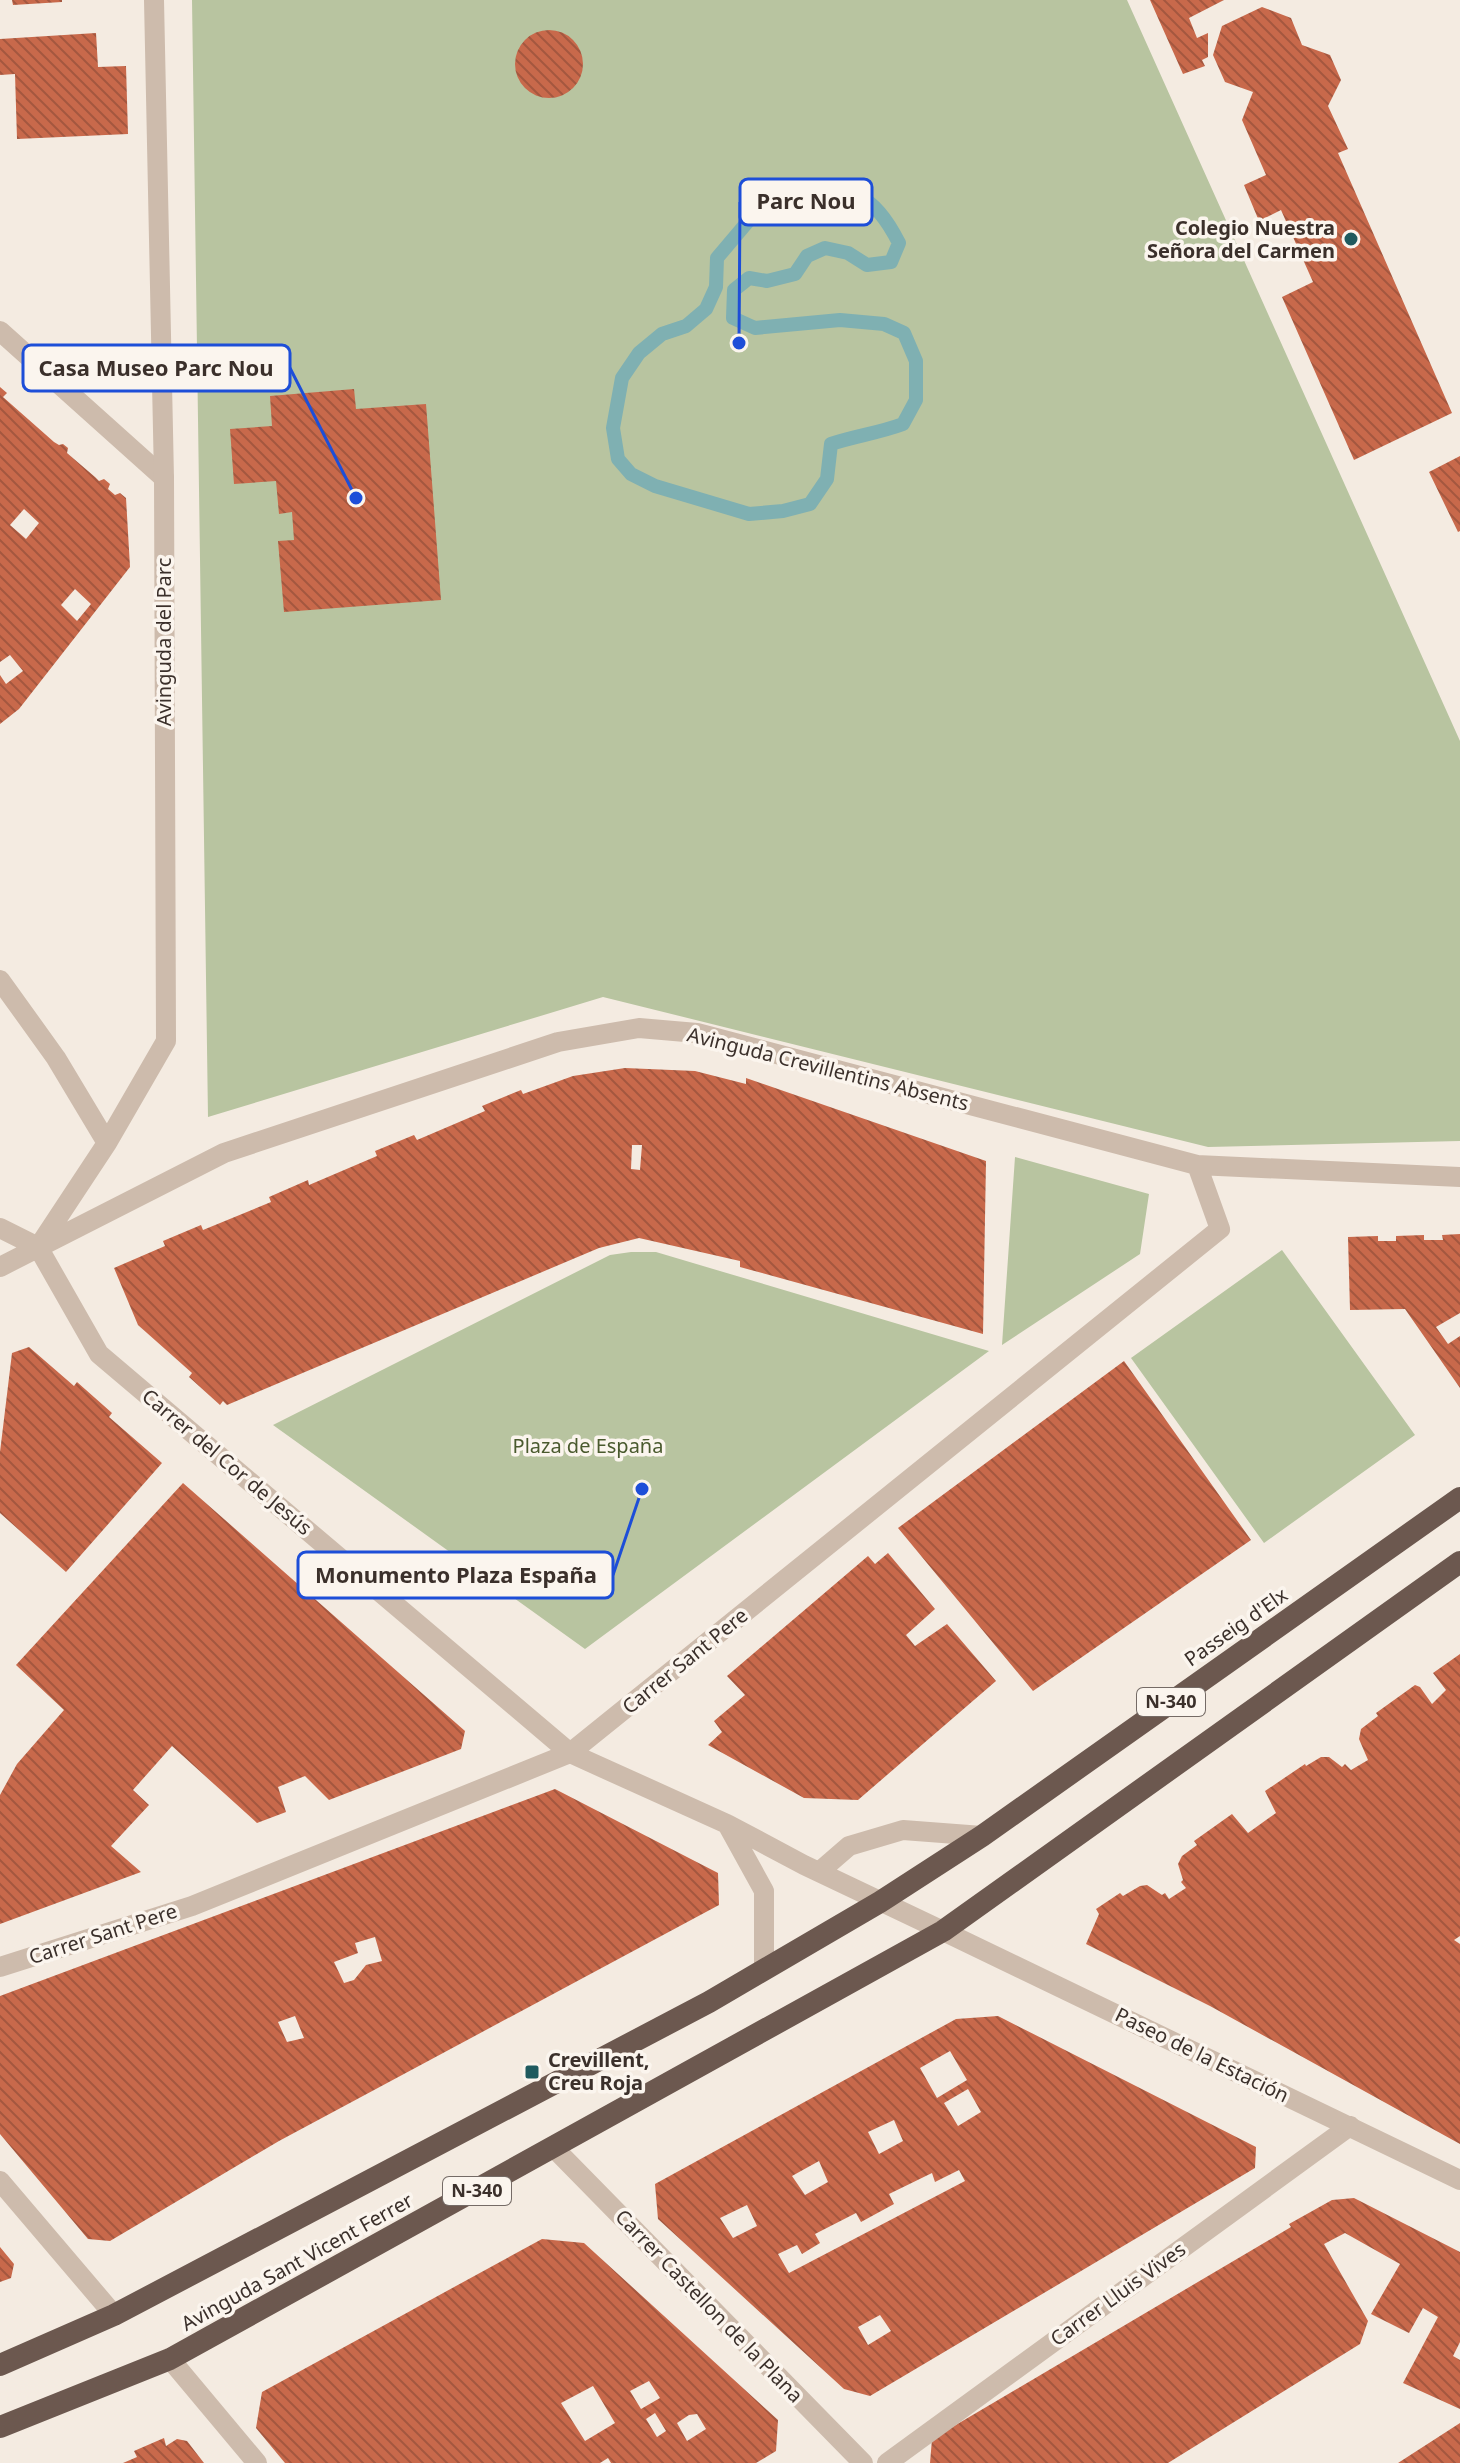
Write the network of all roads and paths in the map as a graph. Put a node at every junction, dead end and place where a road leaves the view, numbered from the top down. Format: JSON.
{"nodes":[{"id":1,"x":154,"y":0,"type":"edge"},
{"id":2,"x":0,"y":331,"type":"edge"},
{"id":3,"x":164,"y":478,"type":"junction"},
{"id":4,"x":0,"y":980,"type":"edge"},
{"id":5,"x":107,"y":1143,"type":"junction"},
{"id":6,"x":1197,"y":1165,"type":"junction"},
{"id":7,"x":1460,"y":1177,"type":"edge"},
{"id":8,"x":0,"y":1228,"type":"edge"},
{"id":9,"x":38,"y":1247,"type":"junction"},
{"id":10,"x":0,"y":1267,"type":"edge"},
{"id":11,"x":1460,"y":1498,"type":"edge"},
{"id":12,"x":1460,"y":1562,"type":"edge"},
{"id":13,"x":570,"y":1753,"type":"junction"},
{"id":14,"x":727,"y":1824,"type":"junction"},
{"id":15,"x":982,"y":1836,"type":"junction"},
{"id":16,"x":819,"y":1872,"type":"junction"},
{"id":17,"x":880,"y":1902,"type":"junction"},
{"id":18,"x":943,"y":1931,"type":"junction"},
{"id":19,"x":0,"y":1967,"type":"edge"},
{"id":20,"x":764,"y":1969,"type":"junction"},
{"id":21,"x":1350,"y":2126,"type":"junction"},
{"id":22,"x":554,"y":2148,"type":"junction"},
{"id":23,"x":1460,"y":2180,"type":"edge"},
{"id":24,"x":0,"y":2181,"type":"edge"},
{"id":25,"x":114,"y":2315,"type":"junction"},
{"id":26,"x":170,"y":2359,"type":"junction"},
{"id":27,"x":0,"y":2365,"type":"edge"},
{"id":28,"x":0,"y":2427,"type":"edge"},
{"id":29,"x":257,"y":2463,"type":"edge"},
{"id":30,"x":863,"y":2463,"type":"edge"},
{"id":31,"x":887,"y":2463,"type":"edge"}],
"edges":[{"from":1,"to":3,"type":"street","name":"Avinguda del Parc"},
{"from":2,"to":3,"type":"street"},
{"from":3,"to":5,"type":"street","name":"Avinguda del Parc"},
{"from":4,"to":5,"type":"street"},
{"from":5,"to":9,"type":"street","name":"Avinguda del Parc"},
{"from":6,"to":7,"type":"street","name":"Avinguda Crevillentins Absents"},
{"from":6,"to":9,"type":"street","name":"Avinguda Crevillentins Absents"},
{"from":6,"to":13,"type":"street","name":"Carrer Sant Pere"},
{"from":8,"to":9,"type":"street"},
{"from":9,"to":10,"type":"street","name":"Avinguda Crevillentins Absents"},
{"from":9,"to":13,"type":"street","name":"Carrer del Cor de Jesús"},
{"from":11,"to":15,"type":"highway","name":"Passeig d'Elx","number":"N-340"},
{"from":12,"to":18,"type":"highway","number":"N-340"},
{"from":13,"to":14,"type":"street","name":"Carrer del Cor de Jesús"},
{"from":13,"to":19,"type":"street","name":"Carrer Sant Pere"},
{"from":14,"to":16,"type":"street","name":"Carrer del Cor de Jesús"},
{"from":14,"to":20,"type":"street"},
{"from":15,"to":16,"type":"street"},
{"from":15,"to":17,"type":"highway","name":"Passeig d'Elx","number":"N-340"},
{"from":16,"to":17,"type":"street","name":"Carrer del Cor de Jesús"},
{"from":17,"to":18,"type":"street","name":"Carrer del Cor de Jesús"},
{"from":17,"to":20,"type":"highway","name":"Avinguda Sant Vicent Ferrer","number":"N-340"},
{"from":18,"to":21,"type":"street","name":"Paseo de la Estación"},
{"from":18,"to":22,"type":"highway","name":"Avinguda Sant Vicent Ferrer","number":"N-340"},
{"from":20,"to":25,"type":"highway","name":"Avinguda Sant Vicent Ferrer","number":"N-340"},
{"from":21,"to":23,"type":"street","name":"Paseo de la Estación"},
{"from":21,"to":31,"type":"street","name":"Carrer Lluis Vives"},
{"from":22,"to":26,"type":"highway","name":"Avinguda Sant Vicent Ferrer","number":"N-340"},
{"from":22,"to":30,"type":"street","name":"Carrer Castellon de la Plana"},
{"from":24,"to":25,"type":"street"},
{"from":25,"to":27,"type":"highway","name":"Avinguda Sant Vicent Ferrer","number":"N-340"},
{"from":26,"to":28,"type":"highway","name":"Avinguda Sant Vicent Ferrer","number":"N-340"},
{"from":26,"to":29,"type":"street"}]}
